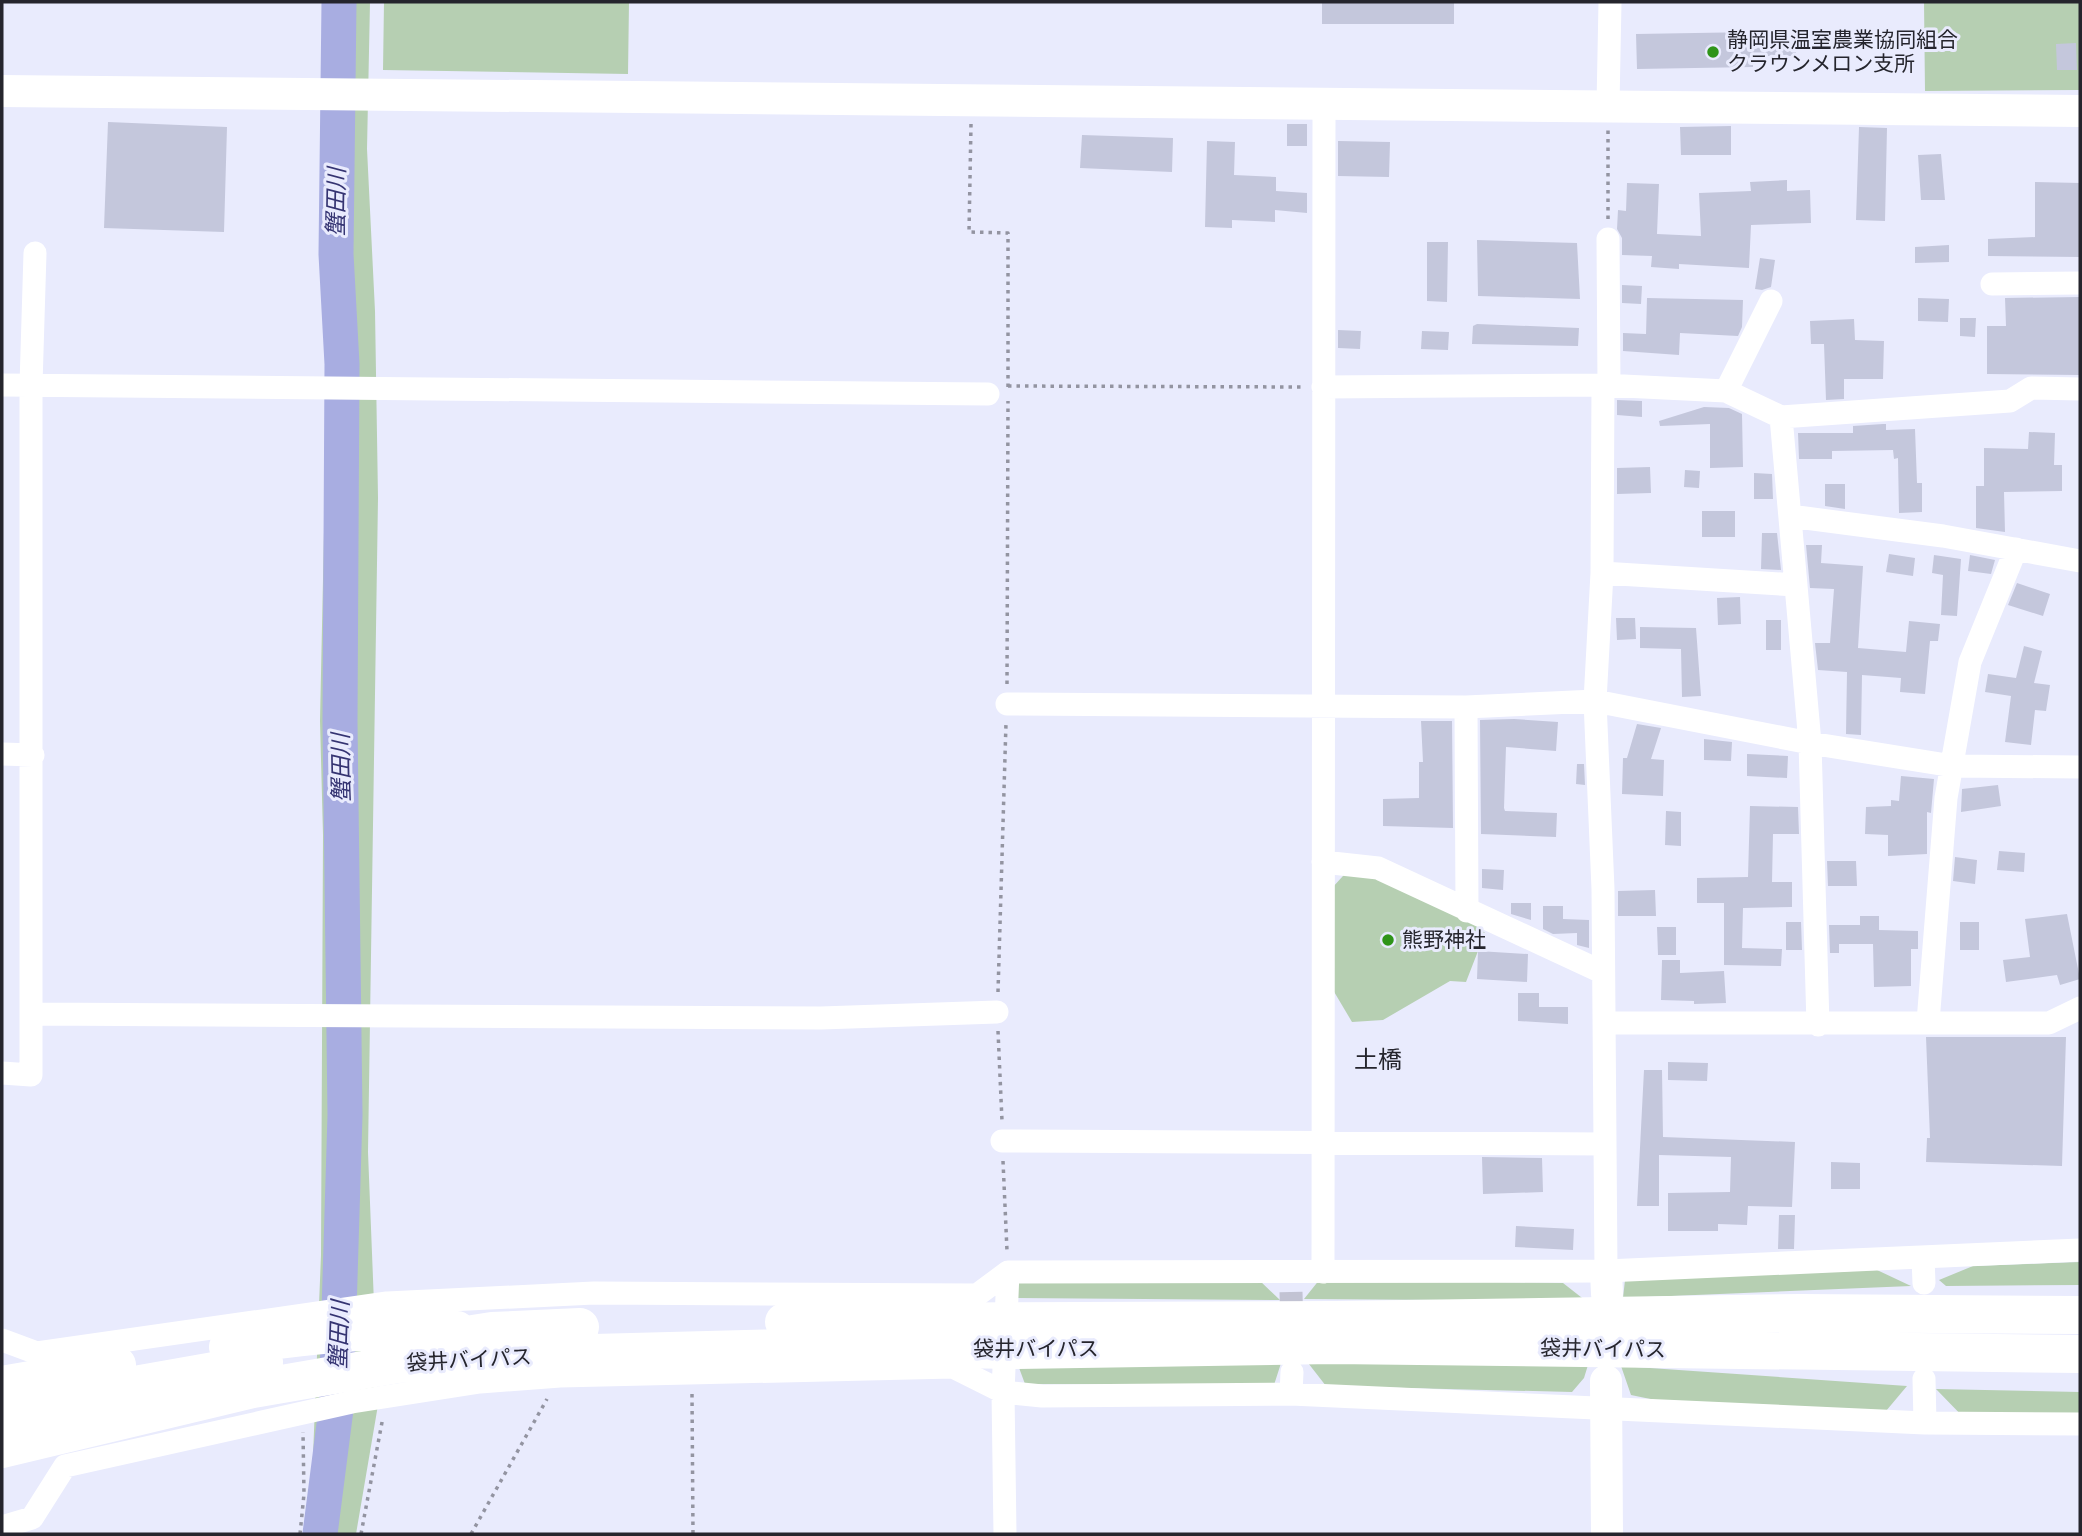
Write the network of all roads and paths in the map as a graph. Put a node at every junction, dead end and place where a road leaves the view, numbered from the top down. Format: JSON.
{"nodes":[{"id":1,"x":1610,"y":2,"type":"edge"},
{"id":2,"x":2,"y":91,"type":"edge"},
{"id":3,"x":971,"y":100,"type":"junction"},
{"id":4,"x":1324,"y":104,"type":"junction"},
{"id":5,"x":1608,"y":105,"type":"junction"},
{"id":6,"x":2080,"y":111,"type":"edge"},
{"id":7,"x":1608,"y":239,"type":"joint"},
{"id":8,"x":35,"y":253,"type":"dead end"},
{"id":9,"x":2080,"y":283,"type":"edge"},
{"id":10,"x":1992,"y":284,"type":"dead end"},
{"id":11,"x":1771,"y":301,"type":"dead end"},
{"id":12,"x":2,"y":385,"type":"edge"},
{"id":13,"x":32,"y":385,"type":"junction"},
{"id":14,"x":1606,"y":385,"type":"junction"},
{"id":15,"x":1323,"y":387,"type":"junction"},
{"id":16,"x":2080,"y":389,"type":"edge"},
{"id":17,"x":998,"y":390,"type":"junction"},
{"id":18,"x":1726,"y":391,"type":"junction"},
{"id":19,"x":1781,"y":417,"type":"junction"},
{"id":20,"x":1790,"y":516,"type":"junction"},
{"id":21,"x":2016,"y":549,"type":"junction"},
{"id":22,"x":2080,"y":561,"type":"edge"},
{"id":23,"x":1602,"y":573,"type":"junction"},
{"id":24,"x":1796,"y":585,"type":"junction"},
{"id":25,"x":1595,"y":701,"type":"junction"},
{"id":26,"x":1007,"y":704,"type":"junction"},
{"id":27,"x":1323,"y":706,"type":"junction"},
{"id":28,"x":1466,"y":707,"type":"junction"},
{"id":29,"x":1810,"y":743,"type":"junction"},
{"id":30,"x":2,"y":754,"type":"edge"},
{"id":31,"x":33,"y":754,"type":"junction"},
{"id":32,"x":1953,"y":766,"type":"junction"},
{"id":33,"x":2080,"y":767,"type":"edge"},
{"id":34,"x":1323,"y":862,"type":"junction"},
{"id":35,"x":1467,"y":911,"type":"junction"},
{"id":36,"x":1602,"y":972,"type":"junction"},
{"id":37,"x":2080,"y":1008,"type":"edge"},
{"id":38,"x":998,"y":1012,"type":"junction"},
{"id":39,"x":32,"y":1014,"type":"junction"},
{"id":40,"x":1927,"y":1022,"type":"junction"},
{"id":41,"x":1604,"y":1023,"type":"junction"},
{"id":42,"x":1818,"y":1025,"type":"junction"},
{"id":43,"x":2,"y":1073,"type":"edge"},
{"id":44,"x":1002,"y":1141,"type":"junction"},
{"id":45,"x":1322,"y":1142,"type":"junction"},
{"id":46,"x":1604,"y":1144,"type":"junction"},
{"id":47,"x":2080,"y":1250,"type":"edge"},
{"id":48,"x":1923,"y":1258,"type":"junction"},
{"id":49,"x":1008,"y":1272,"type":"junction"},
{"id":50,"x":1323,"y":1272,"type":"junction"},
{"id":51,"x":1606,"y":1283,"type":"junction"},
{"id":52,"x":1924,"y":1283,"type":"dead end"},
{"id":53,"x":2080,"y":1300,"type":"edge"},
{"id":54,"x":1801,"y":1312,"type":"junction"},
{"id":55,"x":2080,"y":1315,"type":"edge"},
{"id":56,"x":1016,"y":1335,"type":"junction"},
{"id":57,"x":2,"y":1340,"type":"edge"},
{"id":58,"x":492,"y":1345,"type":"junction"},
{"id":59,"x":1800,"y":1352,"type":"junction"},
{"id":60,"x":2080,"y":1354,"type":"edge"},
{"id":61,"x":304,"y":1372,"type":"junction"},
{"id":62,"x":692,"y":1372,"type":"junction"},
{"id":63,"x":2080,"y":1374,"type":"edge"},
{"id":64,"x":561,"y":1376,"type":"junction"},
{"id":65,"x":1924,"y":1379,"type":"dead end"},
{"id":66,"x":2,"y":1385,"type":"edge"},
{"id":67,"x":1003,"y":1392,"type":"junction"},
{"id":68,"x":1606,"y":1394,"type":"junction"},
{"id":69,"x":380,"y":1397,"type":"junction"},
{"id":70,"x":2,"y":1418,"type":"edge"},
{"id":71,"x":1925,"y":1423,"type":"junction"},
{"id":72,"x":2080,"y":1424,"type":"edge"},
{"id":73,"x":2,"y":1449,"type":"edge"},
{"id":74,"x":2,"y":1473,"type":"edge"},
{"id":75,"x":2,"y":1527,"type":"edge"},
{"id":76,"x":300,"y":1534,"type":"edge"},
{"id":77,"x":360,"y":1534,"type":"edge"},
{"id":78,"x":471,"y":1534,"type":"edge"},
{"id":79,"x":693,"y":1534,"type":"edge"},
{"id":80,"x":1005,"y":1534,"type":"edge"},
{"id":81,"x":1607,"y":1534,"type":"edge"}],
"edges":[{"from":1,"to":5,"type":"street"},
{"from":2,"to":3,"type":"street"},
{"from":3,"to":4,"type":"street"},
{"from":3,"to":17,"type":"path"},
{"from":4,"to":5,"type":"street"},
{"from":4,"to":15,"type":"street"},
{"from":5,"to":6,"type":"street"},
{"from":5,"to":7,"type":"path"},
{"from":7,"to":14,"type":"street"},
{"from":8,"to":13,"type":"street"},
{"from":9,"to":10,"type":"street"},
{"from":11,"to":18,"type":"street"},
{"from":12,"to":13,"type":"street"},
{"from":13,"to":17,"type":"street"},
{"from":13,"to":31,"type":"street"},
{"from":14,"to":15,"type":"street"},
{"from":14,"to":18,"type":"street"},
{"from":14,"to":23,"type":"street"},
{"from":15,"to":17,"type":"path"},
{"from":15,"to":27,"type":"street"},
{"from":16,"to":19,"type":"street"},
{"from":17,"to":26,"type":"path"},
{"from":18,"to":19,"type":"street"},
{"from":19,"to":20,"type":"street"},
{"from":20,"to":21,"type":"street"},
{"from":20,"to":24,"type":"street"},
{"from":21,"to":22,"type":"street"},
{"from":21,"to":32,"type":"street"},
{"from":23,"to":24,"type":"street"},
{"from":23,"to":25,"type":"street"},
{"from":24,"to":29,"type":"street"},
{"from":25,"to":28,"type":"street"},
{"from":25,"to":29,"type":"street"},
{"from":25,"to":36,"type":"street"},
{"from":26,"to":27,"type":"street"},
{"from":26,"to":38,"type":"path"},
{"from":27,"to":28,"type":"street"},
{"from":27,"to":34,"type":"street"},
{"from":28,"to":35,"type":"street"},
{"from":29,"to":32,"type":"street"},
{"from":29,"to":42,"type":"street"},
{"from":30,"to":31,"type":"street"},
{"from":31,"to":39,"type":"street"},
{"from":32,"to":33,"type":"street"},
{"from":32,"to":40,"type":"street"},
{"from":34,"to":35,"type":"street"},
{"from":34,"to":45,"type":"street"},
{"from":35,"to":36,"type":"street"},
{"from":36,"to":41,"type":"street"},
{"from":37,"to":40,"type":"street"},
{"from":38,"to":39,"type":"street"},
{"from":38,"to":44,"type":"path"},
{"from":39,"to":43,"type":"street"},
{"from":40,"to":42,"type":"street"},
{"from":41,"to":42,"type":"street"},
{"from":41,"to":46,"type":"street"},
{"from":44,"to":45,"type":"street"},
{"from":44,"to":49,"type":"path"},
{"from":45,"to":46,"type":"street"},
{"from":45,"to":50,"type":"street"},
{"from":46,"to":51,"type":"street"},
{"from":47,"to":48,"type":"street"},
{"from":48,"to":51,"type":"street"},
{"from":48,"to":52,"type":"street"},
{"from":49,"to":50,"type":"street"},
{"from":49,"to":61,"type":"street"},
{"from":49,"to":67,"type":"street"},
{"from":50,"to":51,"type":"street"},
{"from":53,"to":54,"type":"highway"},
{"from":54,"to":55,"type":"highway","name":"袋井バイパス"},
{"from":54,"to":56,"type":"highway","name":"袋井バイパス"},
{"from":56,"to":58,"type":"highway","name":"袋井バイパス"},
{"from":56,"to":59,"type":"highway","name":"袋井バイパス"},
{"from":57,"to":61,"type":"street"},
{"from":58,"to":61,"type":"highway"},
{"from":58,"to":61,"type":"highway"},
{"from":59,"to":60,"type":"highway","name":"袋井バイパス"},
{"from":59,"to":63,"type":"highway"},
{"from":61,"to":66,"type":"highway"},
{"from":61,"to":69,"type":"street"},
{"from":61,"to":70,"type":"highway"},
{"from":61,"to":73,"type":"highway"},
{"from":61,"to":74,"type":"highway"},
{"from":61,"to":75,"type":"street"},
{"from":61,"to":76,"type":"path"},
{"from":62,"to":64,"type":"street"},
{"from":62,"to":67,"type":"street"},
{"from":62,"to":79,"type":"path"},
{"from":64,"to":69,"type":"street"},
{"from":64,"to":78,"type":"path"},
{"from":65,"to":71,"type":"street"},
{"from":67,"to":68,"type":"street"},
{"from":67,"to":80,"type":"street"},
{"from":68,"to":71,"type":"street"},
{"from":68,"to":81,"type":"street"},
{"from":69,"to":77,"type":"path"},
{"from":71,"to":72,"type":"street"}]}
